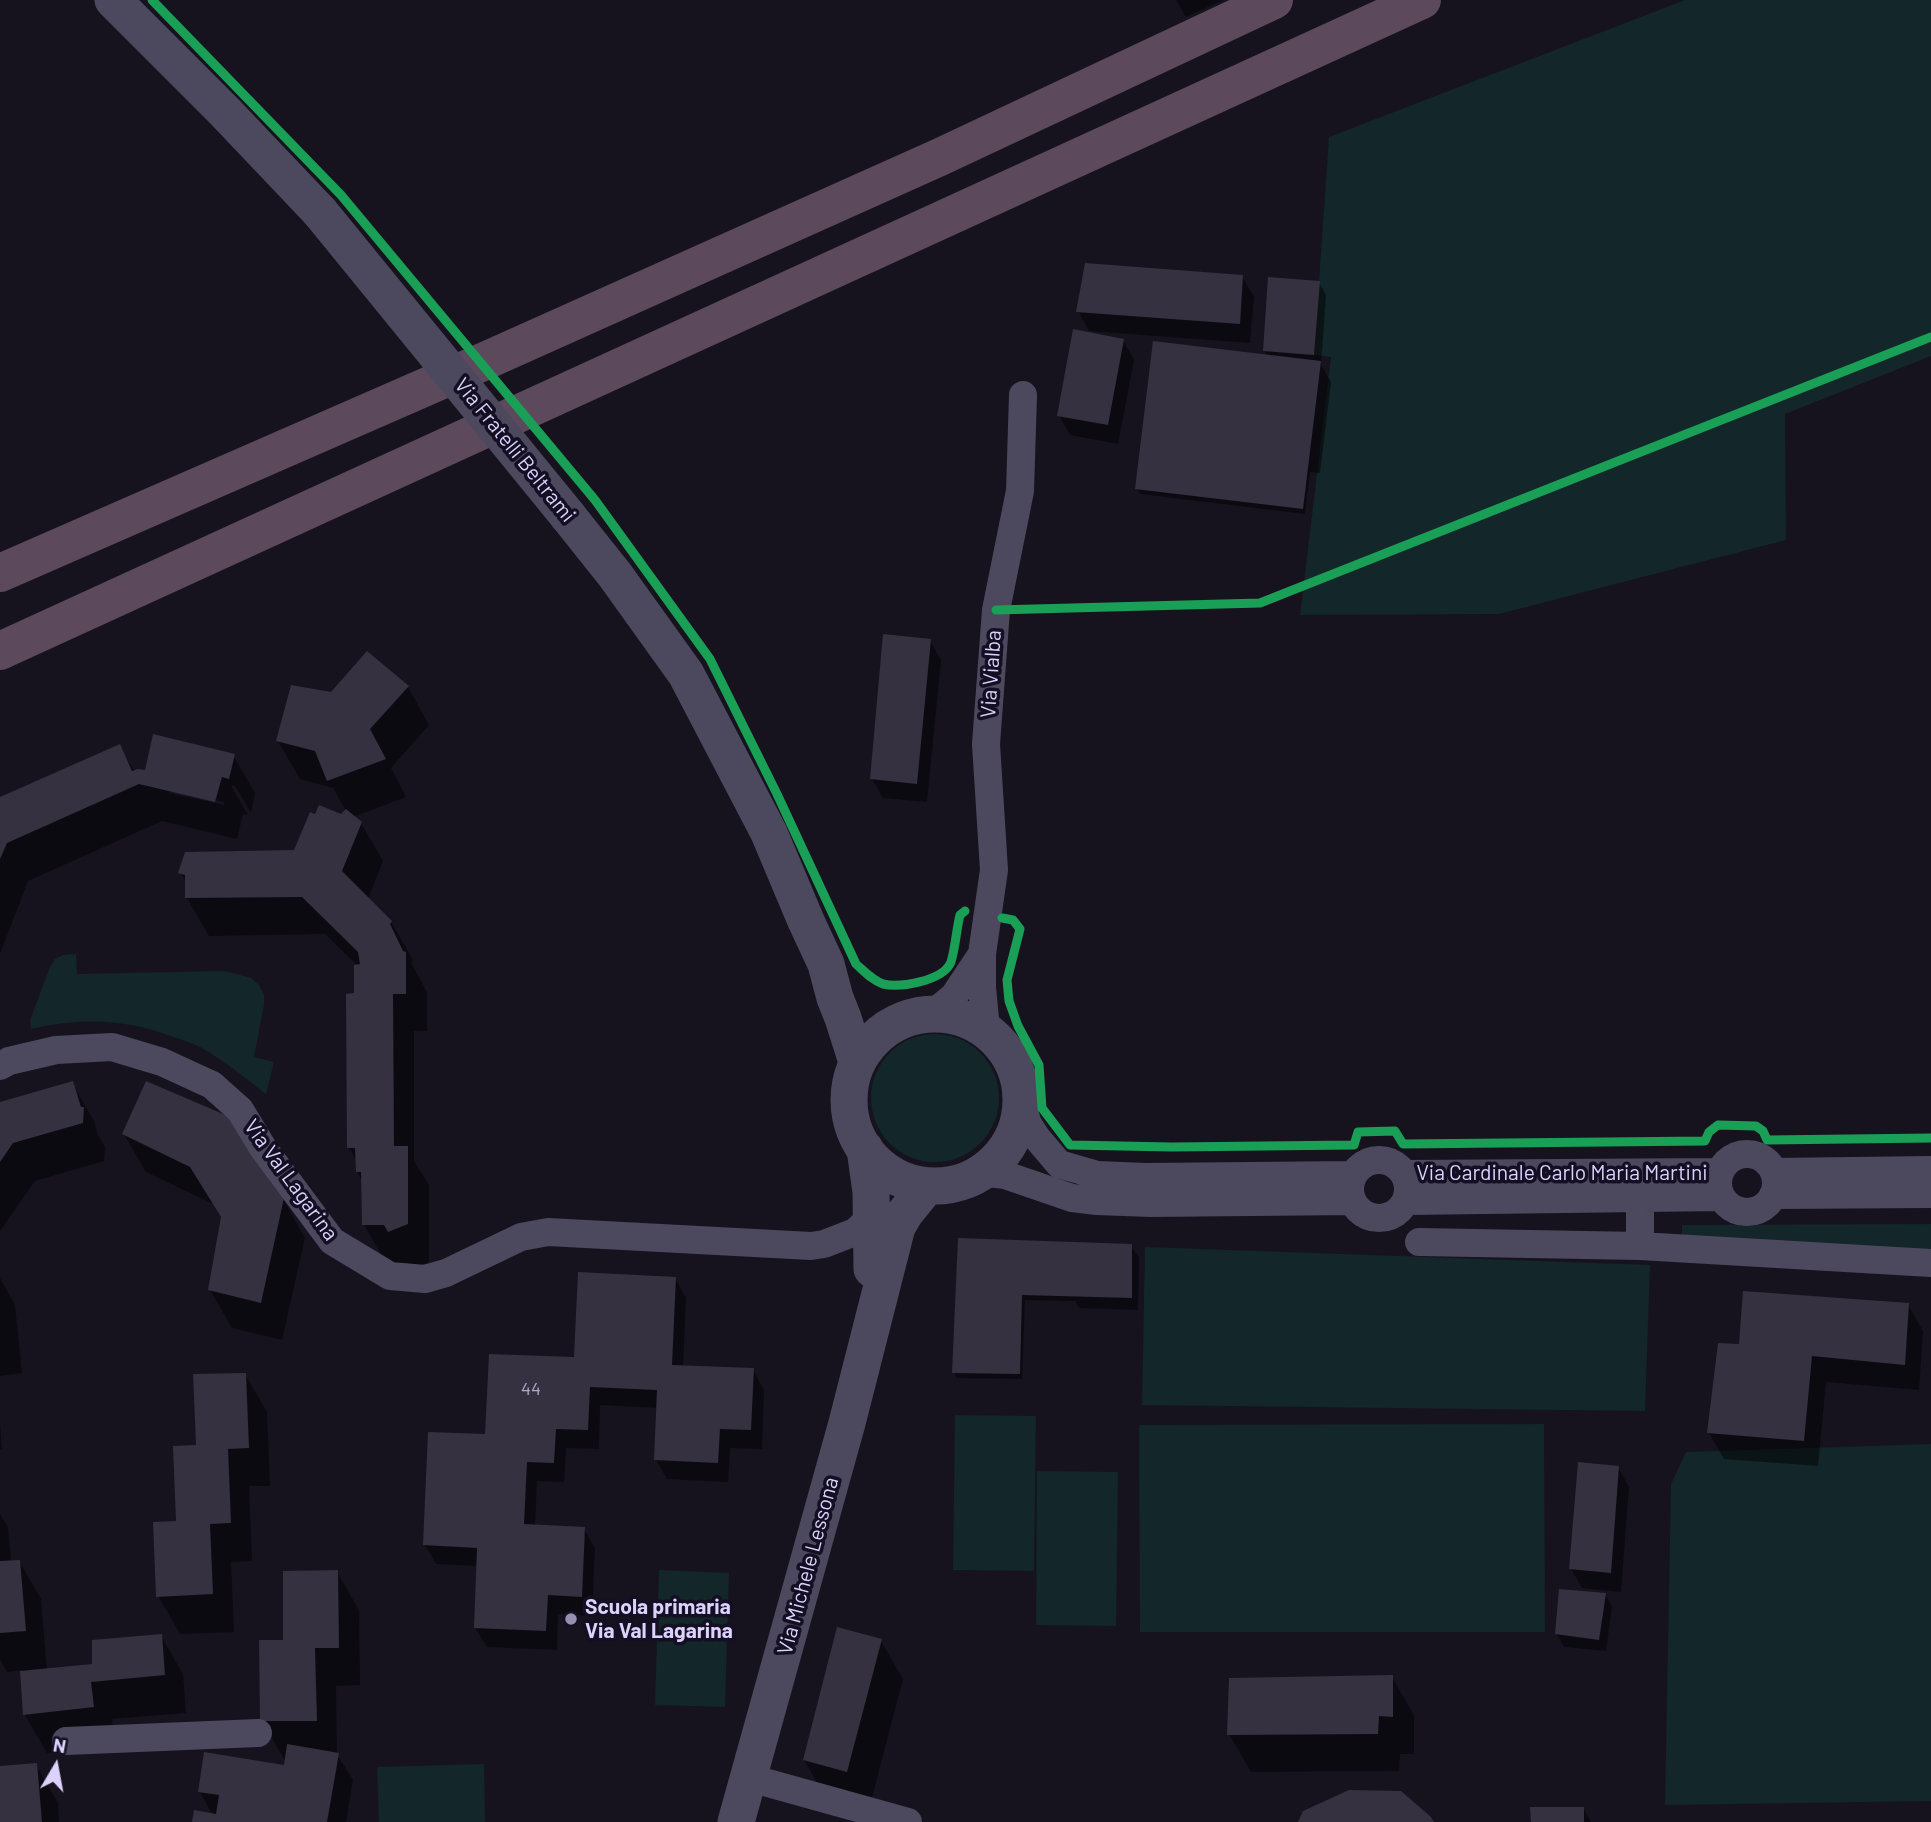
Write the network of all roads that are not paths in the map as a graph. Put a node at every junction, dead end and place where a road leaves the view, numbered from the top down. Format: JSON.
{"nodes":[{"id":1,"x":113,"y":0,"type":"edge"},
{"id":2,"x":1274,"y":0,"type":"edge"},
{"id":3,"x":1422,"y":0,"type":"edge"},
{"id":4,"x":1023,"y":396,"type":"dead end"},
{"id":5,"x":0,"y":573,"type":"edge"},
{"id":6,"x":0,"y":651,"type":"edge"},
{"id":7,"x":982,"y":954,"type":"junction"},
{"id":8,"x":826,"y":964,"type":"junction"},
{"id":9,"x":918,"y":1017,"type":"junction"},
{"id":10,"x":986,"y":1030,"type":"junction"},
{"id":11,"x":856,"y":1059,"type":"junction"},
{"id":12,"x":0,"y":1066,"type":"edge"},
{"id":13,"x":1021,"y":1102,"type":"junction"},
{"id":14,"x":865,"y":1149,"type":"junction"},
{"id":15,"x":1931,"y":1170,"type":"edge"},
{"id":16,"x":982,"y":1172,"type":"junction"},
{"id":17,"x":1774,"y":1184,"type":"junction"},
{"id":18,"x":1720,"y":1185,"type":"junction"},
{"id":19,"x":927,"y":1186,"type":"junction"},
{"id":20,"x":1353,"y":1188,"type":"junction"},
{"id":21,"x":1405,"y":1188,"type":"junction"},
{"id":22,"x":1931,"y":1194,"type":"edge"},
{"id":23,"x":1640,"y":1198,"type":"junction"},
{"id":24,"x":872,"y":1217,"type":"junction"},
{"id":25,"x":1419,"y":1242,"type":"dead end"},
{"id":26,"x":1640,"y":1246,"type":"junction"},
{"id":27,"x":1931,"y":1263,"type":"edge"},
{"id":28,"x":875,"y":1308,"type":"junction"},
{"id":29,"x":258,"y":1733,"type":"dead end"},
{"id":30,"x":66,"y":1741,"type":"dead end"},
{"id":31,"x":750,"y":1777,"type":"junction"},
{"id":32,"x":736,"y":1822,"type":"edge"},
{"id":33,"x":908,"y":1822,"type":"edge"}],
"edges":[{"from":1,"to":8,"type":"street","name":"Via Fratelli Beltrami","bridge":true},
{"from":2,"to":5,"type":"highway"},
{"from":3,"to":6,"type":"highway"},
{"from":4,"to":7,"type":"street","name":"Via Vialba"},
{"from":7,"to":9,"type":"street","name":"Via Vialba"},
{"from":7,"to":10,"type":"street","name":"Via Vialba"},
{"from":8,"to":9,"type":"street","name":"Via Fratelli Beltrami"},
{"from":8,"to":11,"type":"street","name":"Via Fratelli Beltrami"},
{"from":9,"to":10,"type":"street"},
{"from":9,"to":11,"type":"street"},
{"from":10,"to":13,"type":"street"},
{"from":11,"to":14,"type":"street"},
{"from":12,"to":24,"type":"street","name":"Via Val Lagarina"},
{"from":13,"to":16,"type":"street"},
{"from":13,"to":20,"type":"street","name":"Via Cardinale Carlo Maria Martini"},
{"from":14,"to":19,"type":"street"},
{"from":14,"to":24,"type":"street","name":"Via Michele Lessona"},
{"from":15,"to":17,"type":"street","name":"Via Cardinale Carlo Maria Martini"},
{"from":16,"to":19,"type":"street"},
{"from":16,"to":20,"type":"street","name":"Via Cardinale Carlo Maria Martini"},
{"from":17,"to":18,"type":"street","name":"Via Cardinale Carlo Maria Martini"},
{"from":17,"to":18,"type":"street","name":"Via Cardinale Carlo Maria Martini"},
{"from":17,"to":22,"type":"street"},
{"from":18,"to":21,"type":"street","name":"Via Cardinale Carlo Maria Martini"},
{"from":18,"to":23,"type":"street","name":"Via Cardinale Carlo Maria Martini"},
{"from":19,"to":28,"type":"street","name":"Via Michele Lessona"},
{"from":20,"to":21,"type":"street","name":"Via Cardinale Carlo Maria Martini"},
{"from":20,"to":21,"type":"street","name":"Via Cardinale Carlo Maria Martini"},
{"from":21,"to":23,"type":"street","name":"Via Cardinale Carlo Maria Martini"},
{"from":23,"to":26,"type":"street","name":"Via Cardinale Carlo Maria Martini"},
{"from":24,"to":28,"type":"street","name":"Via Michele Lessona"},
{"from":25,"to":26,"type":"street"},
{"from":26,"to":27,"type":"street"},
{"from":28,"to":31,"type":"street","name":"Via Michele Lessona"},
{"from":29,"to":30,"type":"street"},
{"from":31,"to":32,"type":"street","name":"Via Michele Lessona"},
{"from":31,"to":33,"type":"street"}]}
